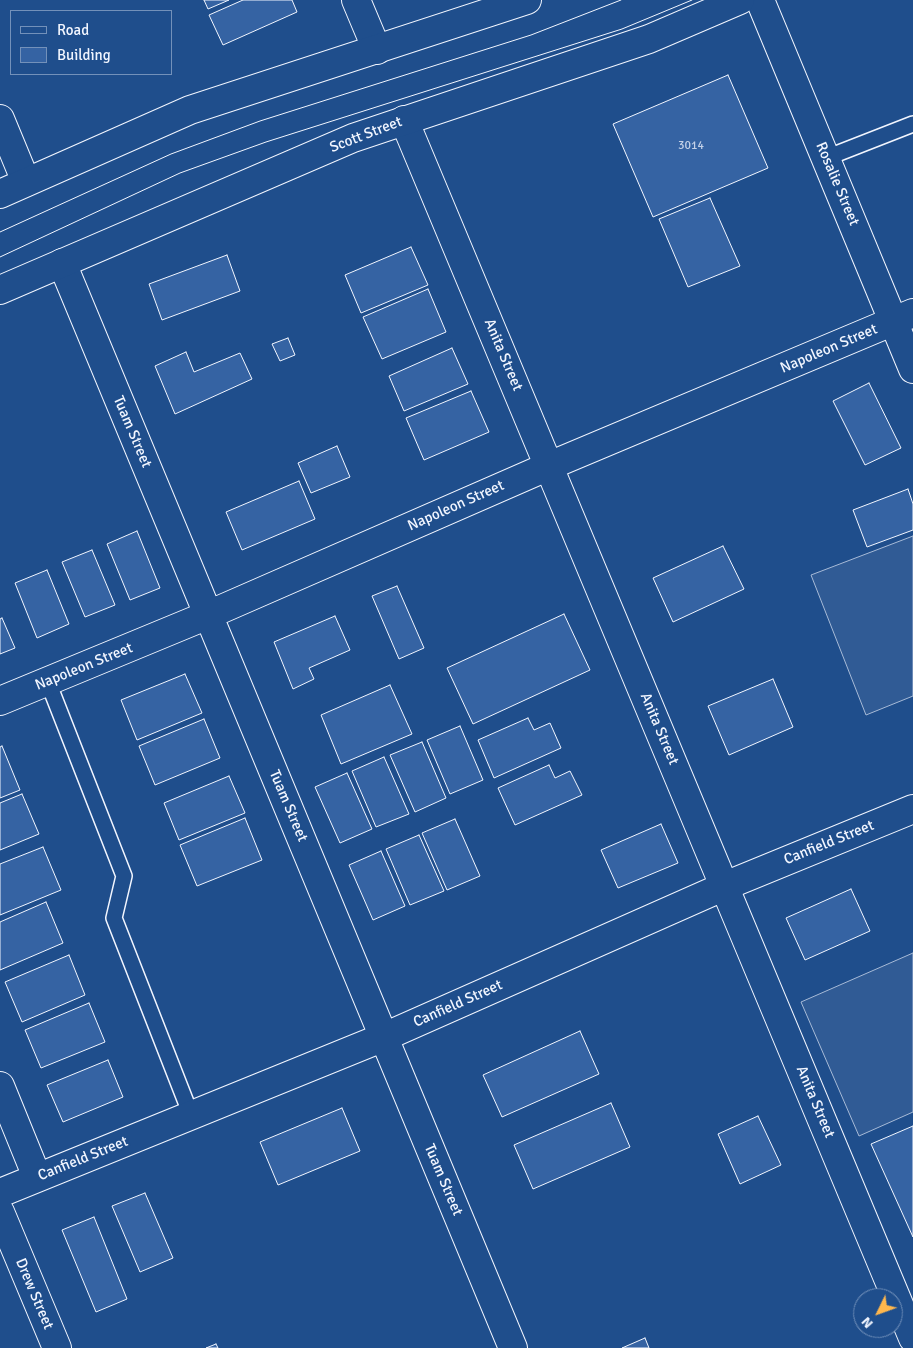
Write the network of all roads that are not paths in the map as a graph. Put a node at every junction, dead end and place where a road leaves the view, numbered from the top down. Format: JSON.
{"nodes":[{"id":1,"x":356,"y":0,"type":"edge"},
{"id":2,"x":527,"y":0,"type":"edge"},
{"id":3,"x":740,"y":0,"type":"edge"},
{"id":4,"x":760,"y":0,"type":"edge"},
{"id":5,"x":377,"y":50,"type":"junction"},
{"id":6,"x":0,"y":120,"type":"edge"},
{"id":7,"x":404,"y":120,"type":"junction"},
{"id":8,"x":913,"y":124,"type":"edge"},
{"id":9,"x":826,"y":158,"type":"junction"},
{"id":10,"x":26,"y":182,"type":"junction"},
{"id":11,"x":0,"y":194,"type":"edge"},
{"id":12,"x":62,"y":263,"type":"junction"},
{"id":13,"x":0,"y":290,"type":"edge"},
{"id":14,"x":903,"y":318,"type":"edge"},
{"id":15,"x":913,"y":368,"type":"edge"},
{"id":16,"x":549,"y":466,"type":"junction"},
{"id":17,"x":208,"y":615,"type":"junction"},
{"id":18,"x":48,"y":682,"type":"junction"},
{"id":19,"x":0,"y":701,"type":"edge"},
{"id":20,"x":913,"y":809,"type":"edge"},
{"id":21,"x":724,"y":886,"type":"junction"},
{"id":22,"x":384,"y":1037,"type":"junction"},
{"id":23,"x":0,"y":1086,"type":"edge"},
{"id":24,"x":191,"y":1115,"type":"junction"},
{"id":25,"x":37,"y":1177,"type":"junction"},
{"id":26,"x":0,"y":1193,"type":"edge"},
{"id":27,"x":0,"y":1212,"type":"edge"},
{"id":28,"x":913,"y":1338,"type":"edge"},
{"id":29,"x":57,"y":1348,"type":"edge"},
{"id":30,"x":513,"y":1348,"type":"edge"}],
"edges":[{"from":1,"to":5,"type":"street"},
{"from":2,"to":5,"type":"street"},
{"from":3,"to":7,"type":"street","name":"Scott Street"},
{"from":4,"to":9,"type":"street","name":"Rosalie Street"},
{"from":5,"to":10,"type":"street"},
{"from":6,"to":10,"type":"street"},
{"from":7,"to":12,"type":"street","name":"Scott Street"},
{"from":7,"to":16,"type":"street","name":"Anita Street"},
{"from":8,"to":9,"type":"lane"},
{"from":9,"to":14,"type":"street","name":"Rosalie Street"},
{"from":10,"to":11,"type":"street"},
{"from":12,"to":13,"type":"street","name":"Scott Street"},
{"from":12,"to":17,"type":"street","name":"Tuam Street"},
{"from":14,"to":15,"type":"street","name":"Rosalie Street"},
{"from":14,"to":16,"type":"street","name":"Napoleon Street"},
{"from":16,"to":17,"type":"street","name":"Napoleon Street"},
{"from":16,"to":21,"type":"street","name":"Anita Street"},
{"from":17,"to":18,"type":"street","name":"Napoleon Street"},
{"from":17,"to":22,"type":"street","name":"Tuam Street"},
{"from":18,"to":19,"type":"street","name":"Napoleon Street"},
{"from":18,"to":24,"type":"lane"},
{"from":20,"to":21,"type":"street","name":"Canfield Street"},
{"from":21,"to":22,"type":"street","name":"Canfield Street"},
{"from":21,"to":28,"type":"street","name":"Anita Street"},
{"from":22,"to":24,"type":"street","name":"Canfield Street"},
{"from":22,"to":30,"type":"street","name":"Tuam Street"},
{"from":23,"to":25,"type":"street"},
{"from":24,"to":25,"type":"street","name":"Canfield Street"},
{"from":25,"to":26,"type":"street","name":"Canfield Street"},
{"from":27,"to":29,"type":"street","name":"Drew Street"}]}
